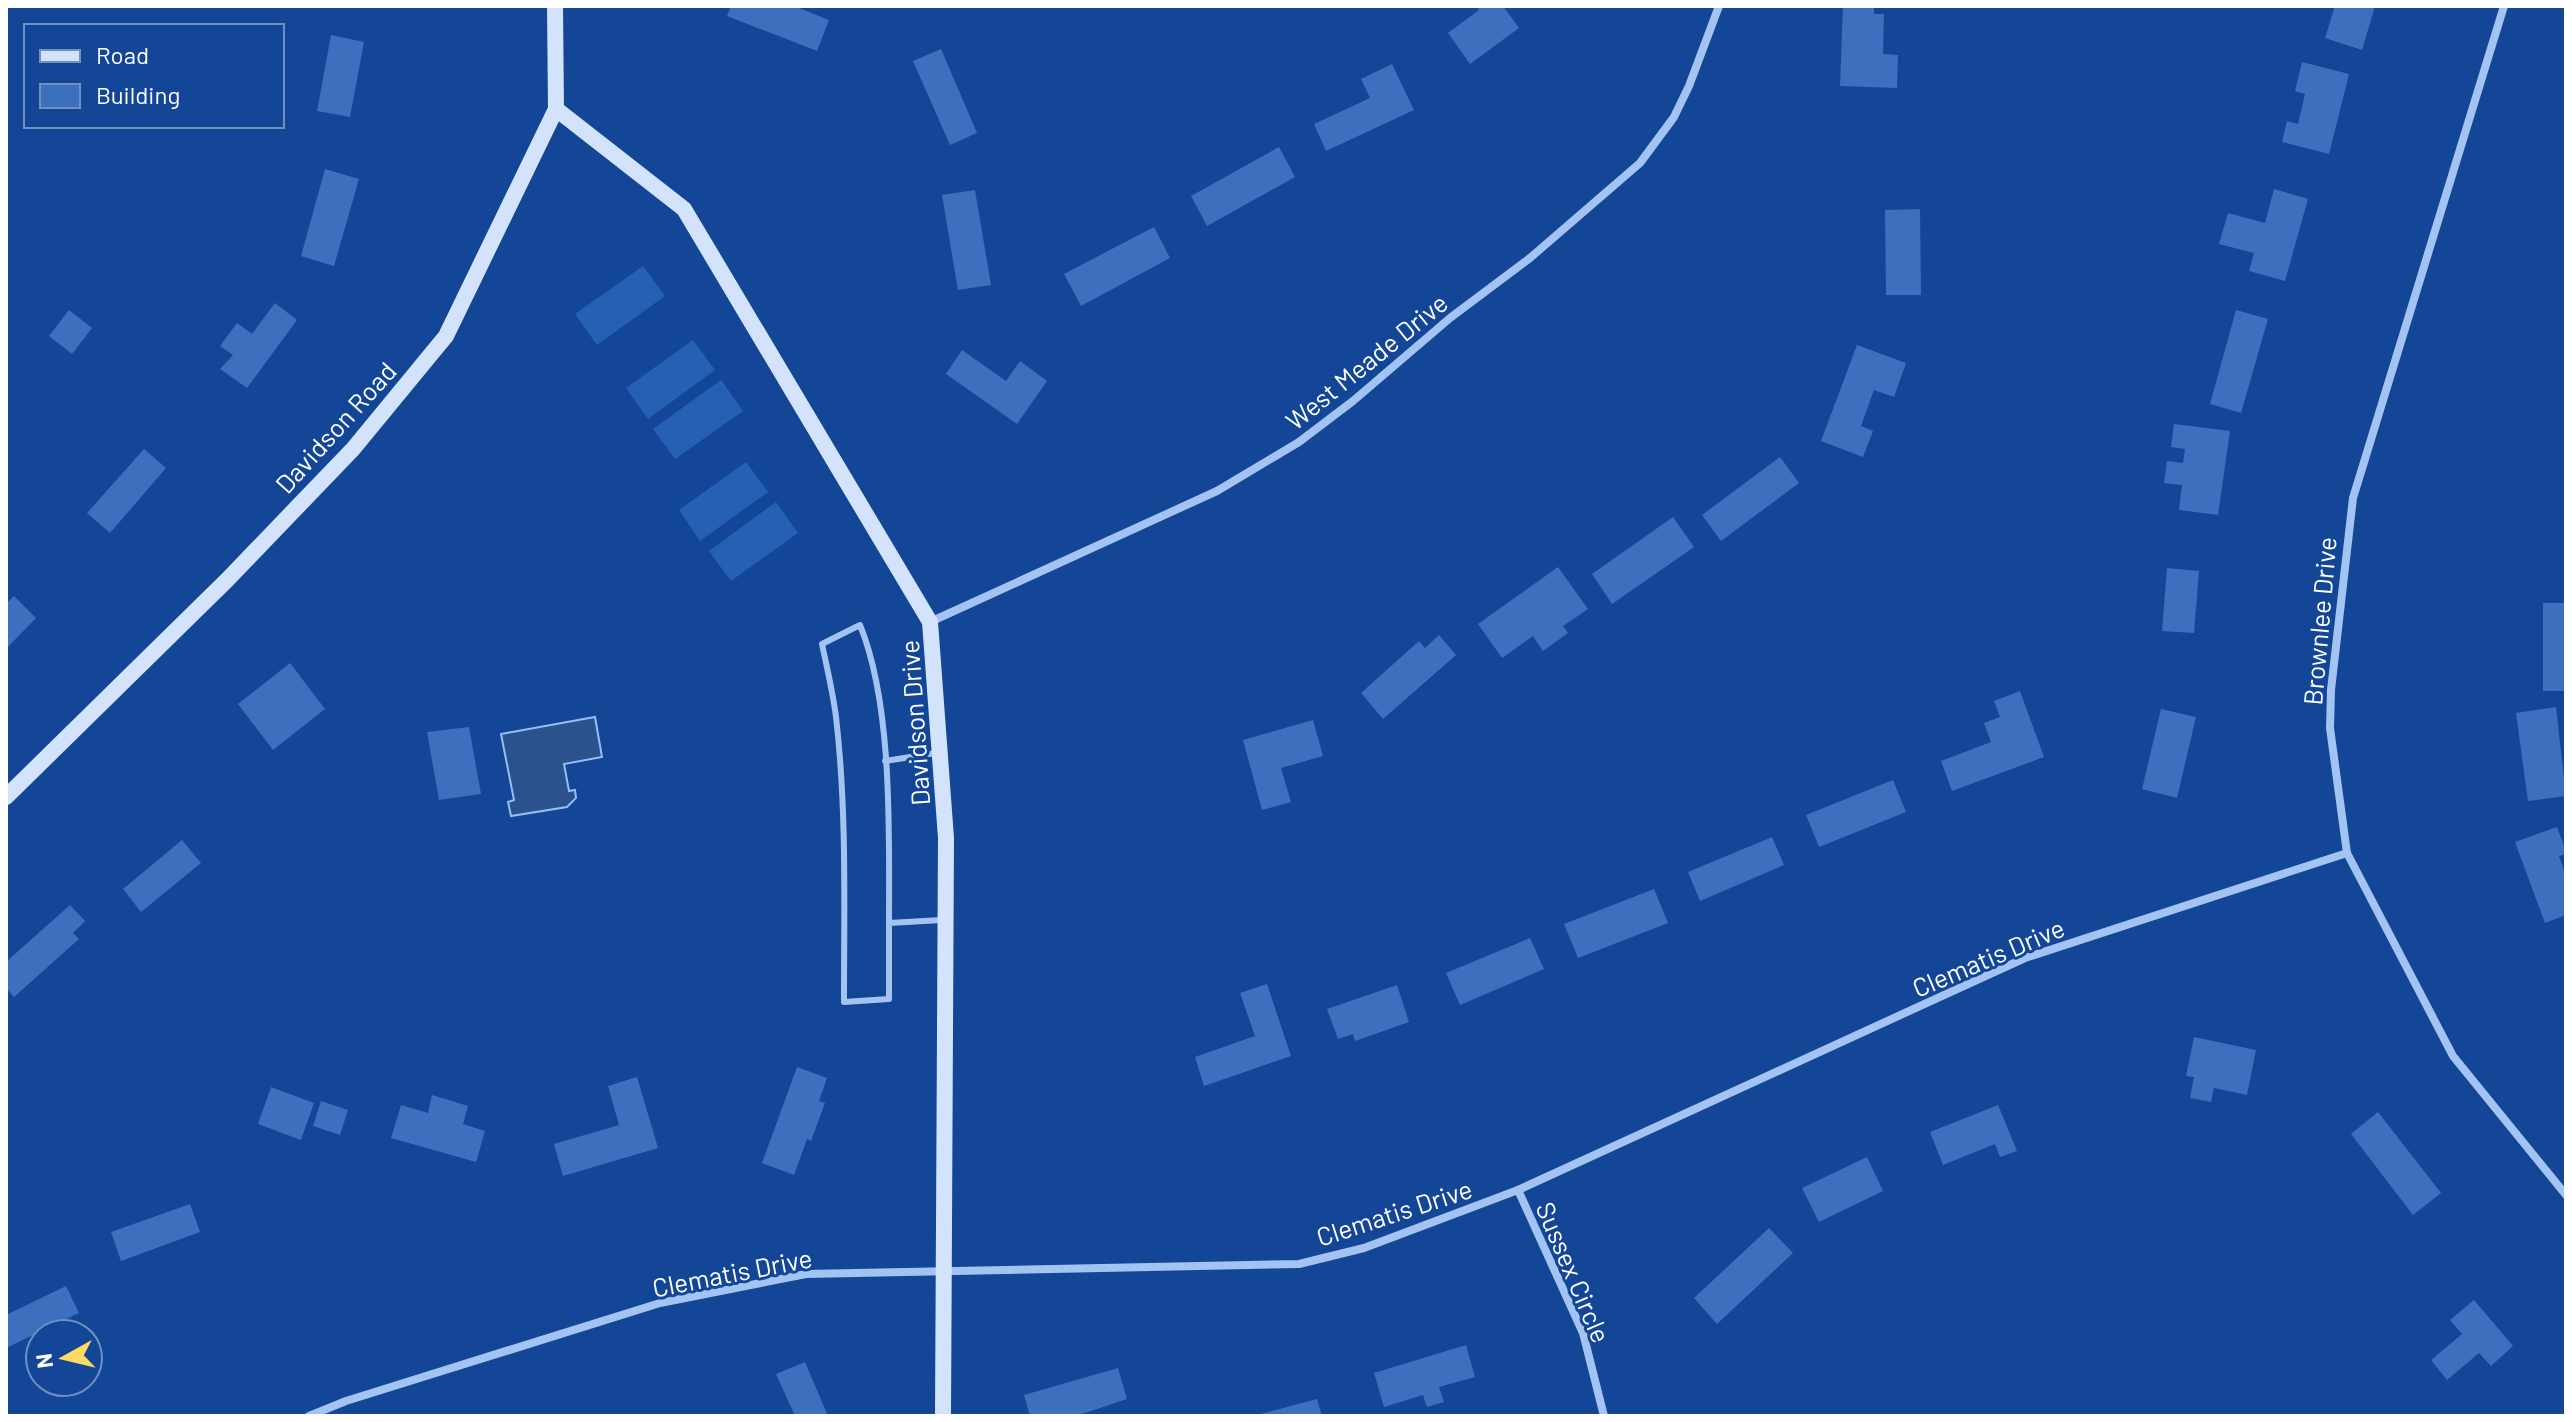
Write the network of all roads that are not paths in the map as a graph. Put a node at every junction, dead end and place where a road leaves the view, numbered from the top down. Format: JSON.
{"nodes":[{"id":1,"x":555,"y":6,"type":"edge"},
{"id":2,"x":1719,"y":6,"type":"edge"},
{"id":3,"x":2504,"y":6,"type":"edge"},
{"id":4,"x":556,"y":109,"type":"junction"},
{"id":5,"x":930,"y":622,"type":"junction"},
{"id":6,"x":940,"y":753,"type":"junction"},
{"id":7,"x":885,"y":761,"type":"junction"},
{"id":8,"x":6,"y":797,"type":"edge"},
{"id":9,"x":2347,"y":853,"type":"junction"},
{"id":10,"x":946,"y":920,"type":"junction"},
{"id":11,"x":889,"y":923,"type":"junction"},
{"id":12,"x":1518,"y":1190,"type":"junction"},
{"id":13,"x":2566,"y":1195,"type":"edge"},
{"id":14,"x":945,"y":1272,"type":"junction"},
{"id":15,"x":309,"y":1416,"type":"edge"},
{"id":16,"x":943,"y":1416,"type":"edge"},
{"id":17,"x":1604,"y":1416,"type":"edge"}],
"edges":[{"from":1,"to":4,"type":"street","name":"Davidson Road"},
{"from":2,"to":5,"type":"street","name":"West Meade Drive"},
{"from":3,"to":9,"type":"street","name":"Brownlee Drive"},
{"from":4,"to":5,"type":"street","name":"Davidson Drive"},
{"from":4,"to":8,"type":"street","name":"Davidson Road"},
{"from":5,"to":6,"type":"street","name":"Davidson Drive"},
{"from":6,"to":7,"type":"lane"},
{"from":6,"to":10,"type":"street","name":"Davidson Drive"},
{"from":7,"to":11,"type":"lane"},
{"from":7,"to":11,"type":"lane"},
{"from":9,"to":12,"type":"street","name":"Clematis Drive"},
{"from":9,"to":13,"type":"street","name":"Brownlee Drive"},
{"from":10,"to":11,"type":"lane"},
{"from":10,"to":14,"type":"street","name":"Davidson Drive"},
{"from":12,"to":14,"type":"street","name":"Clematis Drive"},
{"from":12,"to":17,"type":"street","name":"Sussex Circle"},
{"from":14,"to":15,"type":"street","name":"Clematis Drive"},
{"from":14,"to":16,"type":"street","name":"Davidson Drive"}]}
